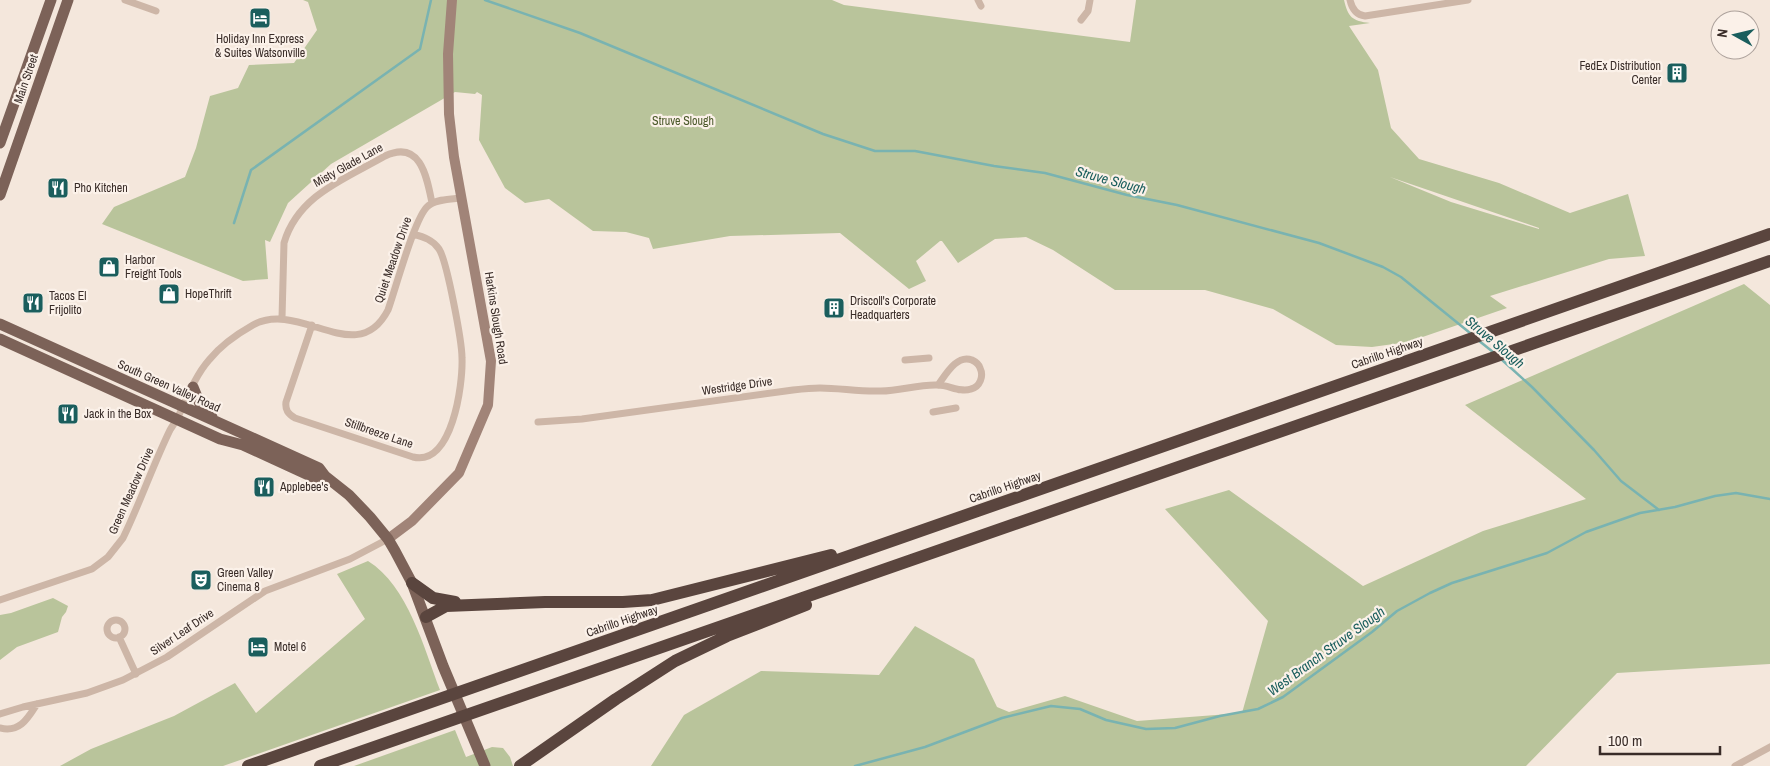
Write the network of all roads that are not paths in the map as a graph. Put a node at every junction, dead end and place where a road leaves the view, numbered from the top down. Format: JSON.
{"nodes":[{"id":1,"x":51,"y":0,"type":"edge"},
{"id":2,"x":68,"y":0,"type":"edge"},
{"id":3,"x":125,"y":0,"type":"edge"},
{"id":4,"x":452,"y":0,"type":"edge"},
{"id":5,"x":1090,"y":0,"type":"edge"},
{"id":6,"x":1350,"y":0,"type":"edge"},
{"id":7,"x":1468,"y":0,"type":"edge"},
{"id":8,"x":156,"y":11,"type":"dead end"},
{"id":9,"x":1081,"y":20,"type":"dead end"},
{"id":10,"x":0,"y":143,"type":"edge"},
{"id":11,"x":0,"y":195,"type":"edge"},
{"id":12,"x":461,"y":198,"type":"junction"},
{"id":13,"x":432,"y":203,"type":"junction"},
{"id":14,"x":413,"y":234,"type":"junction"},
{"id":15,"x":1770,"y":234,"type":"edge"},
{"id":16,"x":1770,"y":261,"type":"edge"},
{"id":17,"x":282,"y":318,"type":"junction"},
{"id":18,"x":0,"y":324,"type":"edge"},
{"id":19,"x":312,"y":325,"type":"junction"},
{"id":20,"x":0,"y":339,"type":"edge"},
{"id":21,"x":929,"y":358,"type":"dead end"},
{"id":22,"x":905,"y":360,"type":"dead end"},
{"id":23,"x":938,"y":385,"type":"junction"},
{"id":24,"x":193,"y":387,"type":"junction"},
{"id":25,"x":183,"y":407,"type":"junction"},
{"id":26,"x":956,"y":408,"type":"dead end"},
{"id":27,"x":933,"y":412,"type":"dead end"},
{"id":28,"x":177,"y":419,"type":"junction"},
{"id":29,"x":216,"y":422,"type":"junction"},
{"id":30,"x":538,"y":422,"type":"dead end"},
{"id":31,"x":325,"y":476,"type":"junction"},
{"id":32,"x":388,"y":539,"type":"junction"},
{"id":33,"x":892,"y":541,"type":"junction"},
{"id":34,"x":868,"y":575,"type":"junction"},
{"id":35,"x":412,"y":583,"type":"junction"},
{"id":36,"x":0,"y":600,"type":"edge"},
{"id":37,"x":545,"y":602,"type":"junction"},
{"id":38,"x":426,"y":618,"type":"junction"},
{"id":39,"x":120,"y":638,"type":"dead end"},
{"id":40,"x":136,"y":674,"type":"junction"},
{"id":41,"x":37,"y":704,"type":"junction"},
{"id":42,"x":0,"y":714,"type":"edge"},
{"id":43,"x":0,"y":728,"type":"edge"},
{"id":44,"x":1770,"y":747,"type":"edge"},
{"id":45,"x":248,"y":766,"type":"edge"},
{"id":46,"x":320,"y":766,"type":"edge"},
{"id":47,"x":485,"y":766,"type":"edge"},
{"id":48,"x":520,"y":766,"type":"edge"},
{"id":49,"x":1735,"y":766,"type":"edge"}],
"edges":[{"from":1,"to":10,"type":"main road","name":"Main Street"},
{"from":2,"to":11,"type":"main road","name":"Main Street"},
{"from":3,"to":8,"type":"street"},
{"from":4,"to":12,"type":"main road","name":"Harkins Slough Road"},
{"from":5,"to":9,"type":"street"},
{"from":6,"to":7,"type":"street"},
{"from":12,"to":13,"type":"street"},
{"from":12,"to":32,"type":"main road","name":"Harkins Slough Road"},
{"from":13,"to":14,"type":"street","name":"Quiet Meadow Drive"},
{"from":13,"to":17,"type":"street","name":"Misty Glade Lane"},
{"from":14,"to":19,"type":"street","name":"Quiet Meadow Drive"},
{"from":14,"to":19,"type":"street","name":"Stillbreeze Lane"},
{"from":15,"to":33,"type":"highway","name":"Cabrillo Highway"},
{"from":16,"to":34,"type":"highway"},
{"from":17,"to":19,"type":"street","name":"Quiet Meadow Drive"},
{"from":17,"to":24,"type":"street","name":"Quiet Meadow Drive"},
{"from":18,"to":25,"type":"main road","name":"South Green Valley Road"},
{"from":20,"to":28,"type":"main road","name":"South Green Valley Road"},
{"from":21,"to":22,"type":"street"},
{"from":23,"to":23,"type":"street","name":"Westridge Drive"},
{"from":23,"to":30,"type":"street","name":"Westridge Drive"},
{"from":24,"to":25,"type":"street","name":"Quiet Meadow Drive"},
{"from":24,"to":29,"type":"main road"},
{"from":25,"to":28,"type":"street","name":"Green Meadow Drive"},
{"from":25,"to":29,"type":"main road","name":"South Green Valley Road"},
{"from":26,"to":27,"type":"street"},
{"from":28,"to":31,"type":"main road","name":"South Green Valley Road"},
{"from":28,"to":36,"type":"street","name":"Green Meadow Drive"},
{"from":29,"to":31,"type":"main road","name":"South Green Valley Road"},
{"from":31,"to":32,"type":"main road","name":"South Green Valley Road"},
{"from":32,"to":35,"type":"main road"},
{"from":32,"to":40,"type":"street","name":"Silver Leaf Drive"},
{"from":33,"to":37,"type":"highway"},
{"from":33,"to":45,"type":"highway","name":"Cabrillo Highway"},
{"from":34,"to":46,"type":"highway"},
{"from":34,"to":48,"type":"highway"},
{"from":35,"to":37,"type":"highway"},
{"from":35,"to":38,"type":"main road"},
{"from":37,"to":38,"type":"highway"},
{"from":38,"to":47,"type":"main road"},
{"from":39,"to":40,"type":"street"},
{"from":40,"to":41,"type":"street","name":"Silver Leaf Drive"},
{"from":41,"to":42,"type":"street","name":"Silver Leaf Drive"},
{"from":41,"to":43,"type":"street"},
{"from":44,"to":49,"type":"street"}]}
